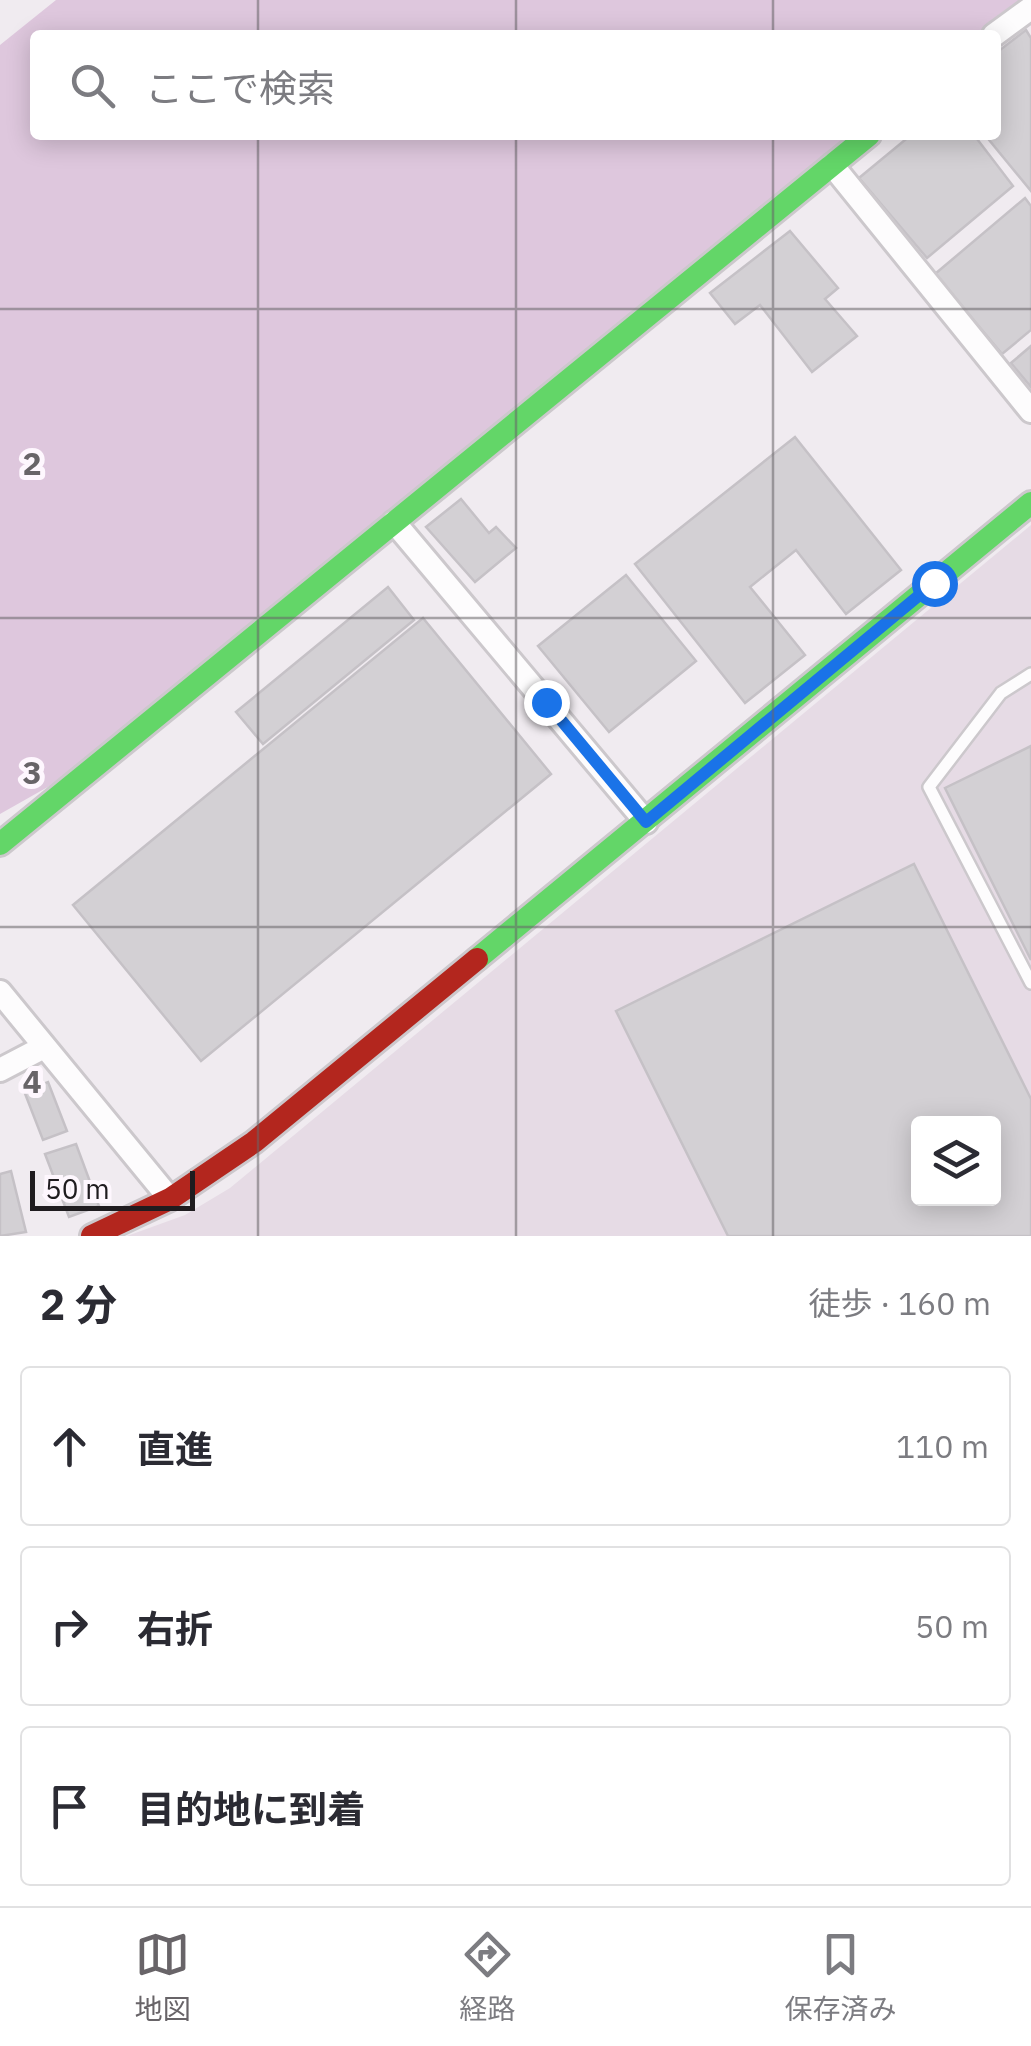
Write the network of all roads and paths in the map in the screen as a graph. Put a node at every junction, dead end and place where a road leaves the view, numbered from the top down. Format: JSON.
{"nodes":[{"id":1,"x":1031,"y":8,"type":"edge"},
{"id":2,"x":1001,"y":30,"type":"edge"},
{"id":3,"x":863,"y":140,"type":"edge"},
{"id":4,"x":832,"y":165,"type":"junction"},
{"id":5,"x":1031,"y":411,"type":"edge"},
{"id":6,"x":1031,"y":502,"type":"edge"},
{"id":7,"x":394,"y":522,"type":"junction"},
{"id":8,"x":1031,"y":674,"type":"edge"},
{"id":9,"x":646,"y":822,"type":"junction"},
{"id":10,"x":0,"y":844,"type":"edge"},
{"id":11,"x":1031,"y":983,"type":"edge"},
{"id":12,"x":0,"y":992,"type":"edge"},
{"id":13,"x":44,"y":1047,"type":"junction"},
{"id":14,"x":0,"y":1070,"type":"edge"},
{"id":15,"x":170,"y":1199,"type":"junction"},
{"id":16,"x":92,"y":1236,"type":"edge"}],
"edges":[{"from":1,"to":2,"type":"street"},
{"from":3,"to":4,"type":"street"},
{"from":4,"to":5,"type":"street"},
{"from":4,"to":7,"type":"street"},
{"from":6,"to":9,"type":"street"},
{"from":7,"to":9,"type":"street"},
{"from":7,"to":10,"type":"street"},
{"from":8,"to":11,"type":"lane"},
{"from":9,"to":15,"type":"street"},
{"from":12,"to":13,"type":"street"},
{"from":13,"to":14,"type":"street"},
{"from":13,"to":15,"type":"street"},
{"from":15,"to":16,"type":"street"}]}
